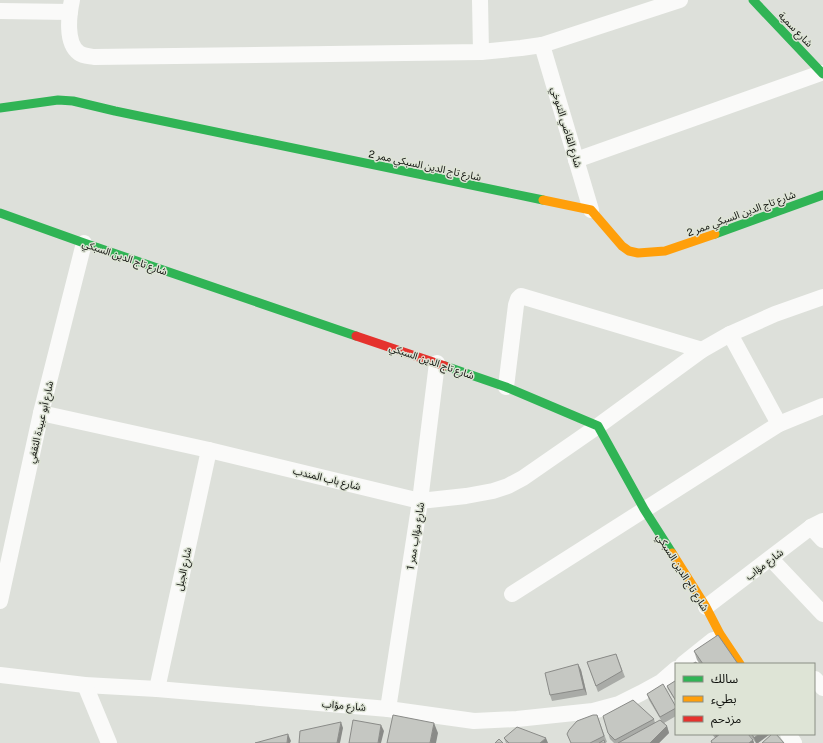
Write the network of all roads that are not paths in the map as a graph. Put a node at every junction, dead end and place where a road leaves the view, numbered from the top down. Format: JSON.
{"nodes":[{"id":1,"x":480,"y":0,"type":"edge"},
{"id":2,"x":680,"y":0,"type":"edge"},
{"id":3,"x":753,"y":0,"type":"edge"},
{"id":4,"x":71,"y":6,"type":"edge"},
{"id":5,"x":0,"y":11,"type":"edge"},
{"id":6,"x":542,"y":45,"type":"junction"},
{"id":7,"x":481,"y":52,"type":"junction"},
{"id":8,"x":822,"y":74,"type":"edge"},
{"id":9,"x":0,"y":108,"type":"edge"},
{"id":10,"x":576,"y":160,"type":"junction"},
{"id":11,"x":823,"y":195,"type":"edge"},
{"id":12,"x":591,"y":210,"type":"junction"},
{"id":13,"x":0,"y":212,"type":"edge"},
{"id":14,"x":84,"y":243,"type":"junction"},
{"id":15,"x":823,"y":298,"type":"edge"},
{"id":16,"x":730,"y":334,"type":"junction"},
{"id":17,"x":702,"y":350,"type":"junction"},
{"id":18,"x":438,"y":362,"type":"junction"},
{"id":19,"x":506,"y":387,"type":"junction"},
{"id":20,"x":823,"y":406,"type":"edge"},
{"id":21,"x":41,"y":413,"type":"junction"},
{"id":22,"x":778,"y":424,"type":"junction"},
{"id":23,"x":598,"y":426,"type":"junction"},
{"id":24,"x":209,"y":450,"type":"junction"},
{"id":25,"x":420,"y":501,"type":"junction"},
{"id":26,"x":644,"y":509,"type":"junction"},
{"id":27,"x":817,"y":524,"type":"edge"},
{"id":28,"x":823,"y":540,"type":"edge"},
{"id":29,"x":772,"y":559,"type":"junction"},
{"id":30,"x":512,"y":594,"type":"dead end"},
{"id":31,"x":0,"y":601,"type":"edge"},
{"id":32,"x":706,"y":607,"type":"junction"},
{"id":33,"x":823,"y":614,"type":"edge"},
{"id":34,"x":720,"y":634,"type":"junction"},
{"id":35,"x":684,"y":663,"type":"edge"},
{"id":36,"x":739,"y":663,"type":"edge"},
{"id":37,"x":675,"y":670,"type":"edge"},
{"id":38,"x":0,"y":675,"type":"edge"},
{"id":39,"x":85,"y":685,"type":"junction"},
{"id":40,"x":157,"y":688,"type":"junction"},
{"id":41,"x":388,"y":708,"type":"junction"},
{"id":42,"x":109,"y":743,"type":"edge"}],
"edges":[{"from":1,"to":7,"type":"street"},
{"from":2,"to":6,"type":"street"},
{"from":3,"to":8,"type":"street","name":"شارع سمية"},
{"from":4,"to":5,"type":"street"},
{"from":4,"to":7,"type":"street"},
{"from":6,"to":7,"type":"street"},
{"from":6,"to":10,"type":"street","name":"شارع القاضي التنوخي"},
{"from":8,"to":10,"type":"street"},
{"from":9,"to":12,"type":"street","name":"شارع تاج الدين السبكي ممر 2"},
{"from":10,"to":12,"type":"street","name":"شارع القاضي التنوخي"},
{"from":11,"to":12,"type":"street","name":"شارع تاج الدين السبكي ممر 2"},
{"from":13,"to":14,"type":"street","name":"شارع تاج الدين السبكي"},
{"from":14,"to":18,"type":"street","name":"شارع تاج الدين السبكي"},
{"from":14,"to":21,"type":"street","name":"شارع أبو عبيدة الثقفي"},
{"from":15,"to":16,"type":"street","name":"شارع باب المندب"},
{"from":16,"to":17,"type":"street","name":"شارع باب المندب"},
{"from":16,"to":22,"type":"street"},
{"from":17,"to":19,"type":"street"},
{"from":17,"to":23,"type":"street","name":"شارع باب المندب"},
{"from":18,"to":19,"type":"street","name":"شارع تاج الدين السبكي"},
{"from":18,"to":25,"type":"street","name":"شارع مؤاب ممر 1"},
{"from":19,"to":23,"type":"street","name":"شارع تاج الدين السبكي"},
{"from":20,"to":22,"type":"street"},
{"from":21,"to":24,"type":"street","name":"شارع باب المندب"},
{"from":21,"to":31,"type":"street","name":"شارع أبو عبيدة الثقفي"},
{"from":22,"to":26,"type":"street"},
{"from":23,"to":25,"type":"street","name":"شارع باب المندب"},
{"from":23,"to":26,"type":"street","name":"شارع تاج الدين السبكي"},
{"from":24,"to":25,"type":"street","name":"شارع باب المندب"},
{"from":24,"to":40,"type":"street","name":"شارع الجبل"},
{"from":25,"to":41,"type":"street","name":"شارع مؤاب ممر 1"},
{"from":26,"to":30,"type":"street"},
{"from":26,"to":32,"type":"street","name":"شارع تاج الدين السبكي"},
{"from":27,"to":28,"type":"street"},
{"from":27,"to":29,"type":"street","name":"شارع مؤاب"},
{"from":29,"to":32,"type":"street","name":"شارع مؤاب"},
{"from":29,"to":33,"type":"street"},
{"from":32,"to":34,"type":"street","name":"شارع تاج الدين السبكي"},
{"from":34,"to":35,"type":"street"},
{"from":34,"to":36,"type":"street","name":"شارع تاج الدين السبكي"},
{"from":37,"to":41,"type":"street","name":"شارع مؤاب"},
{"from":38,"to":39,"type":"street","name":"شارع مؤاب"},
{"from":39,"to":40,"type":"street","name":"شارع مؤاب"},
{"from":39,"to":42,"type":"street"},
{"from":40,"to":41,"type":"street","name":"شارع مؤاب"}]}
